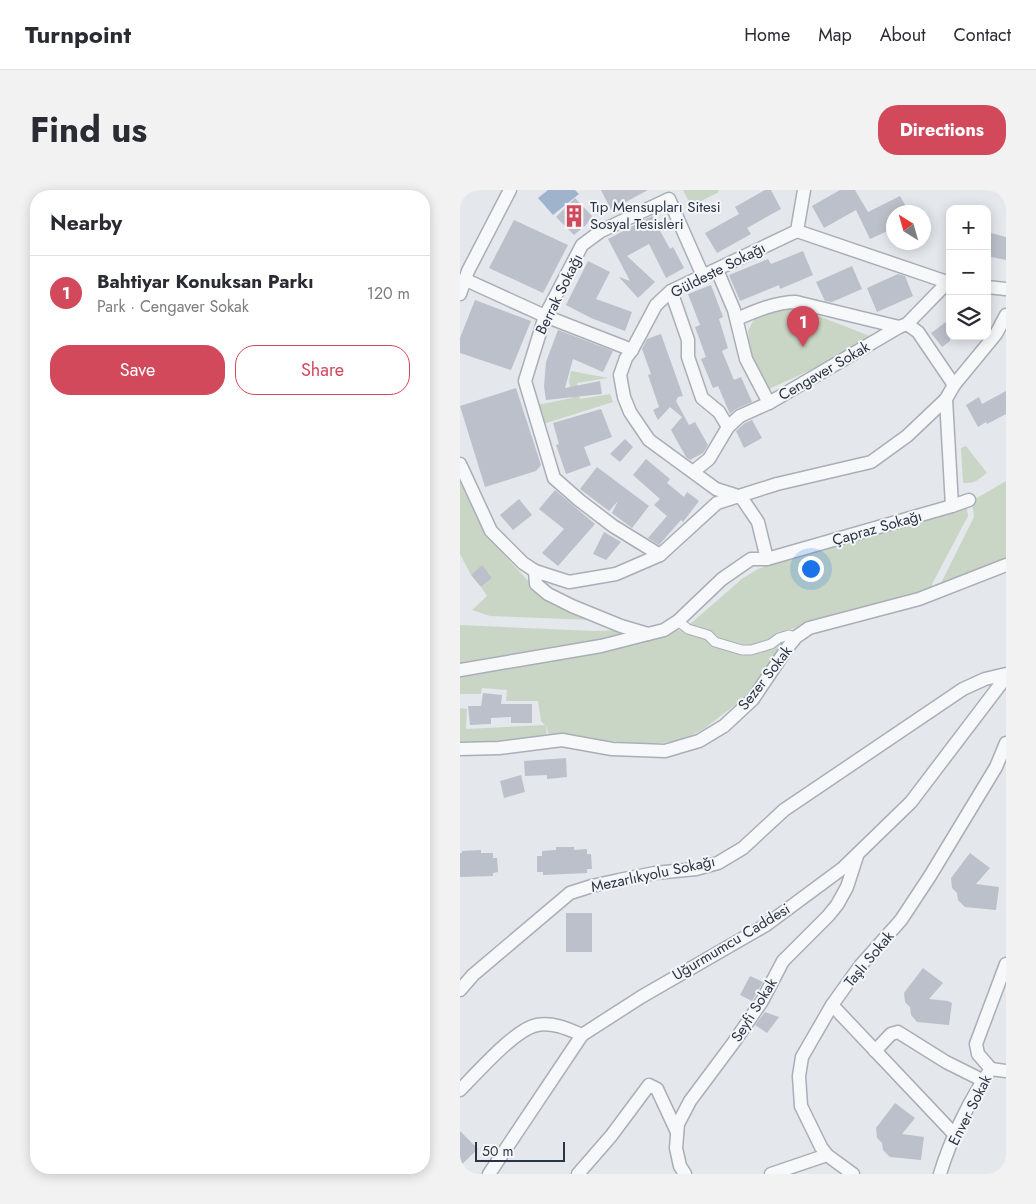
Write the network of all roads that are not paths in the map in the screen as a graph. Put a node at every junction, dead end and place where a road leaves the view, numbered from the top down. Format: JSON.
{"nodes":[{"id":1,"x":510,"y":190,"type":"edge"},
{"id":2,"x":804,"y":190,"type":"edge"},
{"id":3,"x":797,"y":231,"type":"junction"},
{"id":4,"x":717,"y":270,"type":"junction"},
{"id":5,"x":703,"y":276,"type":"junction"},
{"id":6,"x":466,"y":280,"type":"junction"},
{"id":7,"x":946,"y":282,"type":"edge"},
{"id":8,"x":946,"y":285,"type":"edge"},
{"id":9,"x":991,"y":287,"type":"edge"},
{"id":10,"x":1006,"y":289,"type":"edge"},
{"id":11,"x":671,"y":291,"type":"junction"},
{"id":12,"x":460,"y":294,"type":"edge"},
{"id":13,"x":1006,"y":315,"type":"edge"},
{"id":14,"x":545,"y":316,"type":"junction"},
{"id":15,"x":737,"y":319,"type":"junction"},
{"id":16,"x":903,"y":326,"type":"junction"},
{"id":17,"x":632,"y":350,"type":"junction"},
{"id":18,"x":954,"y":385,"type":"junction"},
{"id":19,"x":946,"y":399,"type":"junction"},
{"id":20,"x":769,"y":403,"type":"junction"},
{"id":21,"x":728,"y":427,"type":"junction"},
{"id":22,"x":460,"y":464,"type":"edge"},
{"id":23,"x":694,"y":471,"type":"junction"},
{"id":24,"x":741,"y":497,"type":"junction"},
{"id":25,"x":969,"y":500,"type":"dead end"},
{"id":26,"x":952,"y":506,"type":"junction"},
{"id":27,"x":660,"y":556,"type":"junction"},
{"id":28,"x":767,"y":559,"type":"junction"},
{"id":29,"x":1006,"y":565,"type":"edge"},
{"id":30,"x":535,"y":571,"type":"junction"},
{"id":31,"x":678,"y":621,"type":"junction"},
{"id":32,"x":648,"y":634,"type":"junction"},
{"id":33,"x":796,"y":637,"type":"junction"},
{"id":34,"x":460,"y":670,"type":"edge"},
{"id":35,"x":1006,"y":676,"type":"edge"},
{"id":36,"x":1006,"y":743,"type":"edge"},
{"id":37,"x":460,"y":749,"type":"edge"},
{"id":38,"x":857,"y":855,"type":"junction"},
{"id":39,"x":1006,"y":964,"type":"edge"},
{"id":40,"x":460,"y":990,"type":"edge"},
{"id":41,"x":832,"y":1005,"type":"junction"},
{"id":42,"x":582,"y":1035,"type":"junction"},
{"id":43,"x":875,"y":1051,"type":"junction"},
{"id":44,"x":991,"y":1069,"type":"junction"},
{"id":45,"x":1006,"y":1071,"type":"edge"},
{"id":46,"x":982,"y":1080,"type":"junction"},
{"id":47,"x":460,"y":1090,"type":"edge"},
{"id":48,"x":677,"y":1132,"type":"junction"},
{"id":49,"x":955,"y":1136,"type":"junction"},
{"id":50,"x":827,"y":1154,"type":"junction"},
{"id":51,"x":489,"y":1174,"type":"edge"},
{"id":52,"x":578,"y":1174,"type":"edge"},
{"id":53,"x":685,"y":1174,"type":"edge"},
{"id":54,"x":771,"y":1174,"type":"edge"},
{"id":55,"x":852,"y":1174,"type":"edge"},
{"id":56,"x":940,"y":1174,"type":"edge"}],
"edges":[{"from":1,"to":6,"type":"street"},
{"from":2,"to":3,"type":"street"},
{"from":3,"to":4,"type":"street","name":"Güldeste Sokağı"},
{"from":3,"to":7,"type":"street"},
{"from":4,"to":5,"type":"street","name":"Güldeste Sokağı"},
{"from":4,"to":15,"type":"street","name":"Cengaver Sokak"},
{"from":5,"to":11,"type":"street","name":"Güldeste Sokağı"},
{"from":5,"to":14,"type":"street","name":"Berrak Sokağı"},
{"from":6,"to":12,"type":"street"},
{"from":6,"to":14,"type":"street"},
{"from":8,"to":16,"type":"street","name":"Cengaver Sokak"},
{"from":9,"to":10,"type":"street"},
{"from":11,"to":17,"type":"street","name":"Güldeste Sokağı"},
{"from":11,"to":21,"type":"street"},
{"from":13,"to":18,"type":"street"},
{"from":14,"to":17,"type":"street"},
{"from":14,"to":27,"type":"street","name":"Berrak Sokağı"},
{"from":15,"to":16,"type":"street"},
{"from":15,"to":20,"type":"street","name":"Cengaver Sokak"},
{"from":16,"to":18,"type":"street"},
{"from":16,"to":20,"type":"street","name":"Cengaver Sokak"},
{"from":17,"to":23,"type":"street","name":"Güldeste Sokağı"},
{"from":18,"to":19,"type":"street"},
{"from":19,"to":24,"type":"street"},
{"from":19,"to":26,"type":"street"},
{"from":20,"to":21,"type":"street"},
{"from":21,"to":23,"type":"street"},
{"from":22,"to":30,"type":"street"},
{"from":23,"to":24,"type":"street","name":"Güldeste Sokağı"},
{"from":24,"to":27,"type":"street"},
{"from":24,"to":28,"type":"street"},
{"from":25,"to":26,"type":"street","name":"Çapraz Sokağı"},
{"from":26,"to":28,"type":"street","name":"Çapraz Sokağı"},
{"from":27,"to":30,"type":"street"},
{"from":28,"to":31,"type":"street","name":"Çapraz Sokağı"},
{"from":29,"to":33,"type":"street","name":"Sezer Sokak"},
{"from":30,"to":32,"type":"street"},
{"from":31,"to":32,"type":"street","name":"Çapraz Sokağı"},
{"from":31,"to":33,"type":"street"},
{"from":32,"to":34,"type":"street","name":"Çapraz Sokağı"},
{"from":33,"to":37,"type":"street","name":"Sezer Sokak"},
{"from":35,"to":38,"type":"street","name":"Uğurmumcu Caddesi"},
{"from":35,"to":40,"type":"street","name":"Mezarlıkyolu Sokağı"},
{"from":36,"to":41,"type":"street","name":"Taşlı Sokak"},
{"from":38,"to":42,"type":"street","name":"Uğurmumcu Caddesi"},
{"from":38,"to":48,"type":"street","name":"Seyfi Sokak"},
{"from":39,"to":44,"type":"street","name":"Enver Sokak"},
{"from":41,"to":43,"type":"street"},
{"from":41,"to":50,"type":"street","name":"Taşlı Sokak"},
{"from":42,"to":47,"type":"street"},
{"from":42,"to":51,"type":"street"},
{"from":43,"to":46,"type":"street"},
{"from":43,"to":49,"type":"street"},
{"from":44,"to":45,"type":"street"},
{"from":44,"to":46,"type":"street","name":"Enver Sokak"},
{"from":46,"to":49,"type":"street","name":"Enver Sokak"},
{"from":48,"to":52,"type":"street"},
{"from":48,"to":53,"type":"street","name":"Seyfi Sokak"},
{"from":49,"to":56,"type":"street","name":"Enver Sokak"},
{"from":50,"to":54,"type":"street"},
{"from":50,"to":55,"type":"street","name":"Taşlı Sokak"}]}
